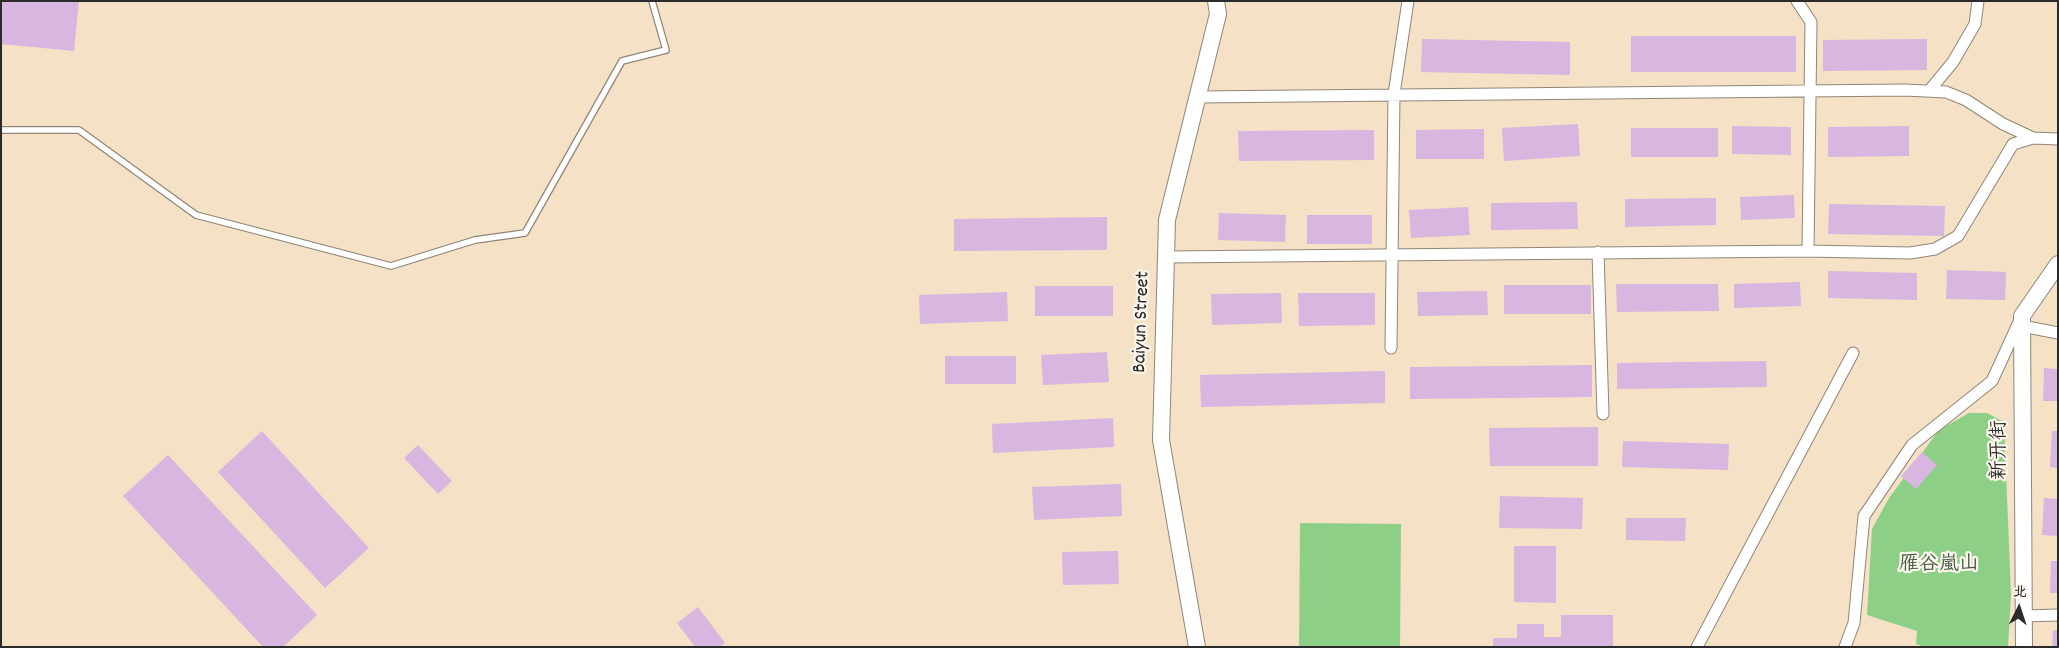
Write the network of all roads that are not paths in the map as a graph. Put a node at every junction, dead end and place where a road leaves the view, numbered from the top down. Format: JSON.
{"nodes":[{"id":1,"x":652,"y":1,"type":"edge"},
{"id":2,"x":1216,"y":1,"type":"edge"},
{"id":3,"x":1408,"y":1,"type":"edge"},
{"id":4,"x":1797,"y":1,"type":"edge"},
{"id":5,"x":1978,"y":1,"type":"edge"},
{"id":6,"x":1810,"y":90,"type":"junction"},
{"id":7,"x":1929,"y":91,"type":"junction"},
{"id":8,"x":1394,"y":94,"type":"junction"},
{"id":9,"x":1198,"y":97,"type":"junction"},
{"id":10,"x":1,"y":130,"type":"edge"},
{"id":11,"x":2033,"y":138,"type":"junction"},
{"id":12,"x":2058,"y":139,"type":"edge"},
{"id":13,"x":1808,"y":251,"type":"junction"},
{"id":14,"x":1598,"y":252,"type":"junction"},
{"id":15,"x":1391,"y":253,"type":"junction"},
{"id":16,"x":1166,"y":257,"type":"junction"},
{"id":17,"x":2058,"y":264,"type":"edge"},
{"id":18,"x":2022,"y":321,"type":"junction"},
{"id":19,"x":2058,"y":333,"type":"edge"},
{"id":20,"x":1391,"y":348,"type":"dead end"},
{"id":21,"x":1853,"y":352,"type":"dead end"},
{"id":22,"x":1602,"y":414,"type":"dead end"},
{"id":23,"x":2058,"y":615,"type":"edge"},
{"id":24,"x":2024,"y":616,"type":"junction"},
{"id":25,"x":1197,"y":647,"type":"edge"},
{"id":26,"x":1697,"y":647,"type":"edge"},
{"id":27,"x":1845,"y":647,"type":"edge"},
{"id":28,"x":2024,"y":647,"type":"edge"}],
"edges":[{"from":1,"to":10,"type":"lane"},
{"from":2,"to":9,"type":"main road","name":"Baiyun Street"},
{"from":3,"to":8,"type":"street"},
{"from":4,"to":6,"type":"street"},
{"from":5,"to":7,"type":"street"},
{"from":6,"to":7,"type":"street"},
{"from":6,"to":8,"type":"street"},
{"from":6,"to":13,"type":"street"},
{"from":7,"to":11,"type":"street"},
{"from":8,"to":9,"type":"street"},
{"from":8,"to":15,"type":"street"},
{"from":9,"to":16,"type":"main road","name":"Baiyun Street"},
{"from":11,"to":12,"type":"street"},
{"from":11,"to":13,"type":"street"},
{"from":13,"to":14,"type":"street"},
{"from":14,"to":15,"type":"street"},
{"from":14,"to":22,"type":"street"},
{"from":15,"to":16,"type":"street"},
{"from":15,"to":20,"type":"street"},
{"from":16,"to":25,"type":"main road","name":"Baiyun Street"},
{"from":17,"to":18,"type":"main road"},
{"from":18,"to":19,"type":"street"},
{"from":18,"to":24,"type":"main road","name":"新开街"},
{"from":18,"to":27,"type":"street"},
{"from":21,"to":26,"type":"street"},
{"from":23,"to":24,"type":"street"},
{"from":24,"to":28,"type":"main road","name":"新开街"}]}
